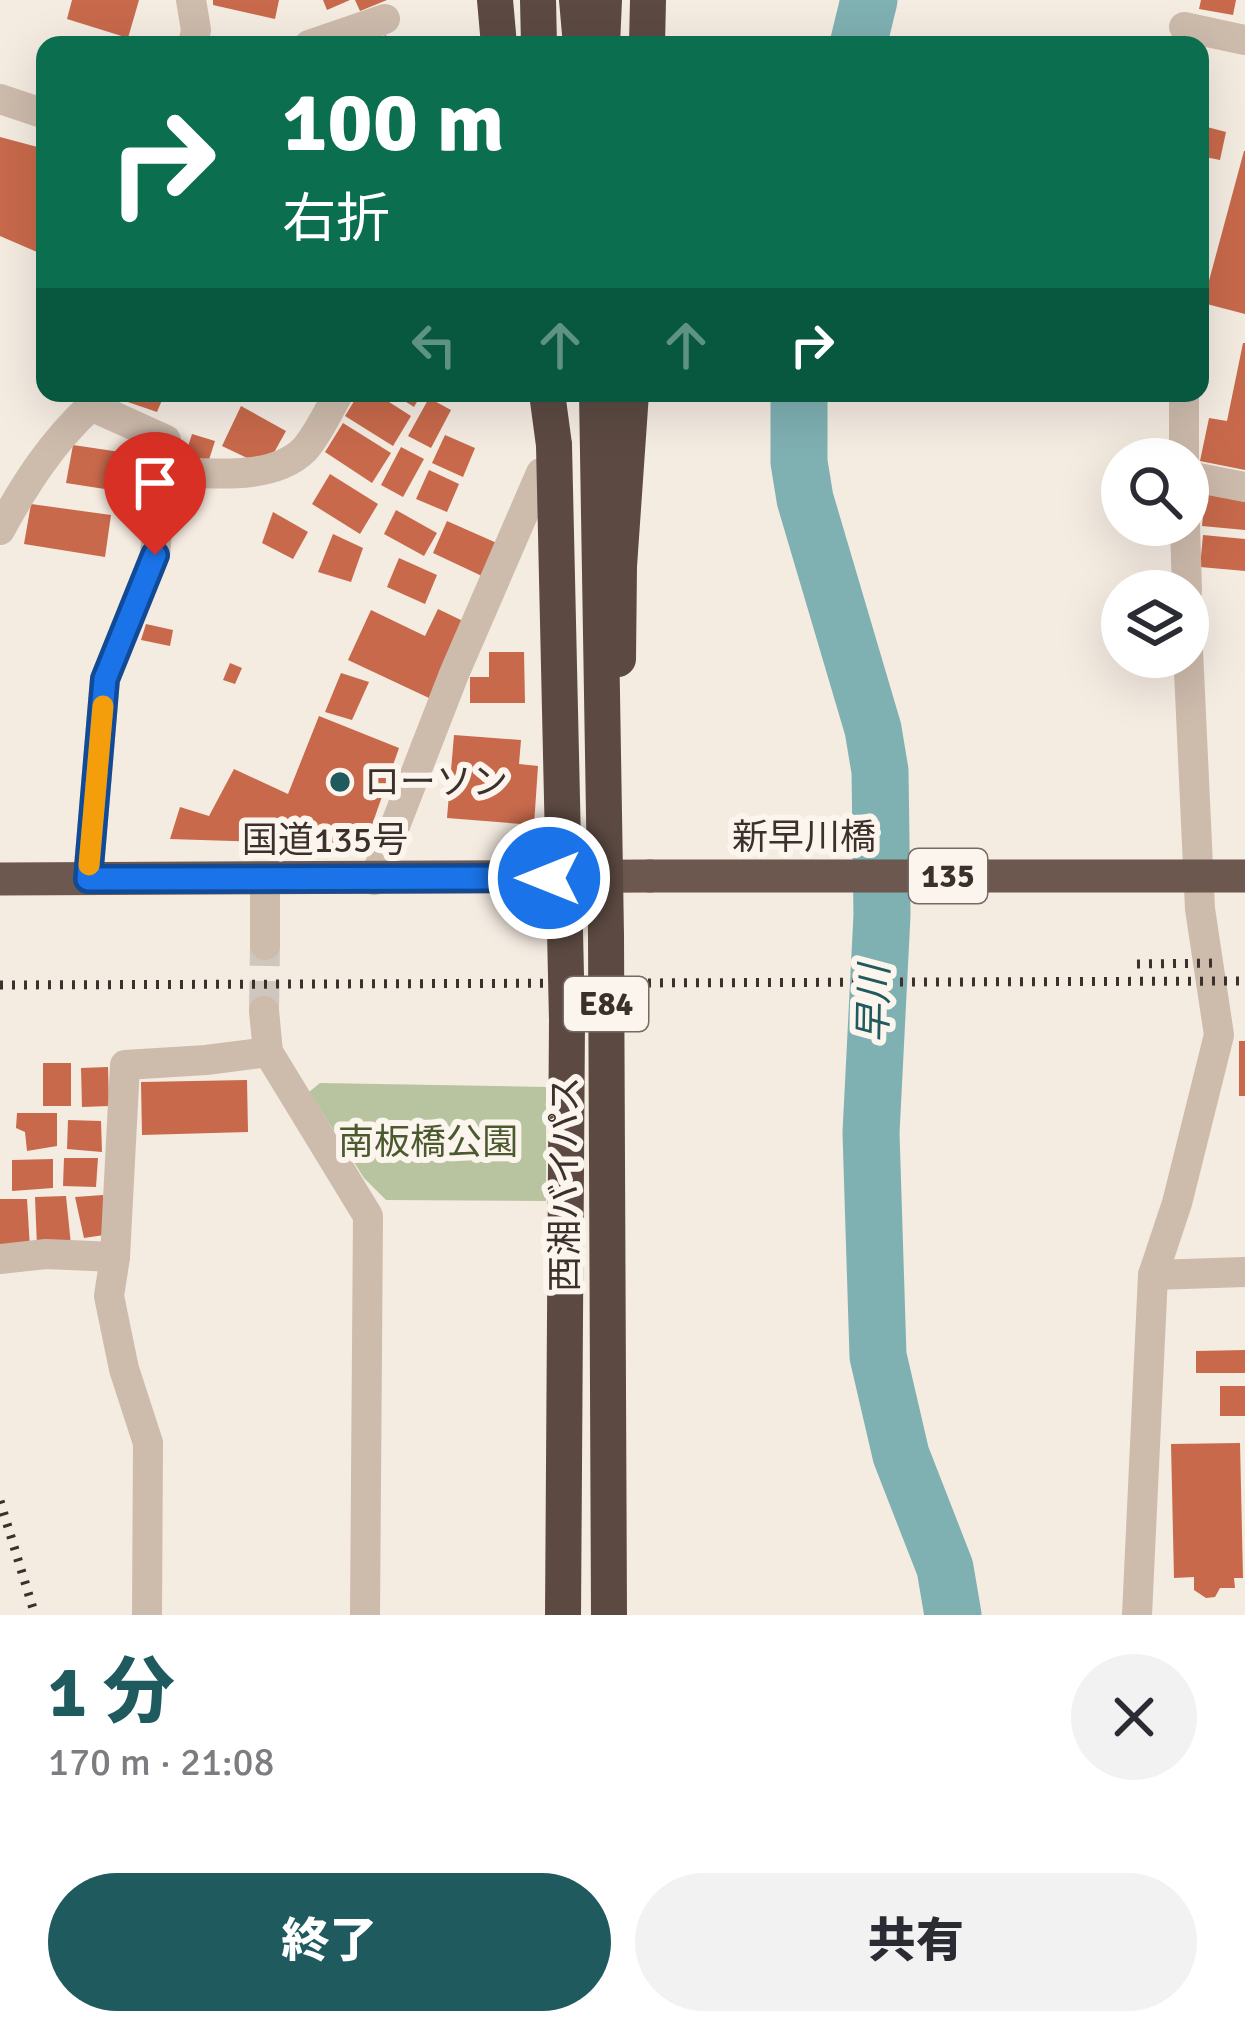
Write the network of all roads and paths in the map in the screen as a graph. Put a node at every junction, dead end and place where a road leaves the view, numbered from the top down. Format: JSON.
{"nodes":[{"id":1,"x":191,"y":0,"type":"edge"},
{"id":2,"x":495,"y":0,"type":"edge"},
{"id":3,"x":521,"y":0,"type":"edge"},
{"id":4,"x":538,"y":0,"type":"edge"},
{"id":5,"x":577,"y":0,"type":"edge"},
{"id":6,"x":604,"y":0,"type":"edge"},
{"id":7,"x":648,"y":0,"type":"edge"},
{"id":8,"x":385,"y":19,"type":"dead end"},
{"id":9,"x":1184,"y":24,"type":"edge"},
{"id":10,"x":195,"y":36,"type":"edge"},
{"id":11,"x":335,"y":36,"type":"edge"},
{"id":12,"x":498,"y":36,"type":"edge"},
{"id":13,"x":523,"y":36,"type":"edge"},
{"id":14,"x":539,"y":36,"type":"edge"},
{"id":15,"x":579,"y":36,"type":"edge"},
{"id":16,"x":602,"y":36,"type":"edge"},
{"id":17,"x":647,"y":36,"type":"edge"},
{"id":18,"x":1245,"y":40,"type":"edge"},
{"id":19,"x":0,"y":99,"type":"edge"},
{"id":20,"x":36,"y":111,"type":"edge"},
{"id":21,"x":90,"y":402,"type":"edge"},
{"id":22,"x":98,"y":402,"type":"edge"},
{"id":23,"x":334,"y":402,"type":"edge"},
{"id":24,"x":546,"y":402,"type":"edge"},
{"id":25,"x":597,"y":402,"type":"edge"},
{"id":26,"x":630,"y":402,"type":"edge"},
{"id":27,"x":1184,"y":402,"type":"edge"},
{"id":28,"x":1184,"y":438,"type":"edge"},
{"id":29,"x":548,"y":459,"type":"junction"},
{"id":30,"x":165,"y":472,"type":"junction"},
{"id":31,"x":1209,"y":480,"type":"edge"},
{"id":32,"x":1245,"y":487,"type":"edge"},
{"id":33,"x":0,"y":530,"type":"edge"},
{"id":34,"x":1189,"y":678,"type":"edge"},
{"id":35,"x":634,"y":876,"type":"junction"},
{"id":36,"x":1245,"y":876,"type":"edge"},
{"id":37,"x":266,"y":878,"type":"junction"},
{"id":38,"x":549,"y":878,"type":"junction"},
{"id":39,"x":0,"y":879,"type":"edge"},
{"id":40,"x":88,"y":879,"type":"junction"},
{"id":41,"x":374,"y":880,"type":"junction"},
{"id":42,"x":265,"y":945,"type":"tunnel mouth"},
{"id":43,"x":264,"y":1011,"type":"tunnel mouth"},
{"id":44,"x":1232,"y":1035,"type":"edge"},
{"id":45,"x":268,"y":1052,"type":"junction"},
{"id":46,"x":115,"y":1257,"type":"junction"},
{"id":47,"x":0,"y":1259,"type":"edge"},
{"id":48,"x":1245,"y":1271,"type":"edge"},
{"id":49,"x":1153,"y":1275,"type":"junction"},
{"id":50,"x":147,"y":1615,"type":"edge"},
{"id":51,"x":365,"y":1615,"type":"edge"},
{"id":52,"x":563,"y":1615,"type":"edge"},
{"id":53,"x":609,"y":1615,"type":"edge"},
{"id":54,"x":1137,"y":1615,"type":"edge"}],
"edges":[{"from":1,"to":10,"type":"street"},
{"from":2,"to":12,"type":"highway"},
{"from":3,"to":13,"type":"street"},
{"from":4,"to":14,"type":"highway"},
{"from":5,"to":15,"type":"highway"},
{"from":6,"to":16,"type":"highway"},
{"from":7,"to":17,"type":"highway"},
{"from":8,"to":11,"type":"street"},
{"from":9,"to":18,"type":"street"},
{"from":19,"to":20,"type":"street"},
{"from":21,"to":33,"type":"street"},
{"from":22,"to":30,"type":"street"},
{"from":23,"to":30,"type":"street"},
{"from":24,"to":29,"type":"highway","number":"E84"},
{"from":25,"to":53,"type":"highway","name":"西湘バイパス","number":"E84","bridge":true},
{"from":26,"to":35,"type":"highway"},
{"from":27,"to":28,"type":"street"},
{"from":29,"to":38,"type":"street"},
{"from":29,"to":41,"type":"street"},
{"from":29,"to":52,"type":"highway","name":"西湘バイパス","number":"E84","bridge":true},
{"from":30,"to":40,"type":"street"},
{"from":31,"to":32,"type":"street"},
{"from":34,"to":44,"type":"street"},
{"from":35,"to":36,"type":"highway","name":"新早川橋","number":"135","bridge":true},
{"from":35,"to":38,"type":"highway","name":"国道135号","number":"135"},
{"from":37,"to":40,"type":"highway","name":"国道135号","number":"135"},
{"from":37,"to":41,"type":"highway","name":"国道135号","number":"135"},
{"from":37,"to":42,"type":"street"},
{"from":38,"to":41,"type":"highway","name":"国道135号","number":"135"},
{"from":39,"to":40,"type":"highway","name":"国道135号","number":"135"},
{"from":43,"to":45,"type":"street"},
{"from":44,"to":49,"type":"street"},
{"from":45,"to":46,"type":"street"},
{"from":45,"to":51,"type":"street"},
{"from":46,"to":47,"type":"street"},
{"from":46,"to":50,"type":"street"},
{"from":48,"to":49,"type":"street"},
{"from":49,"to":54,"type":"street"}]}
